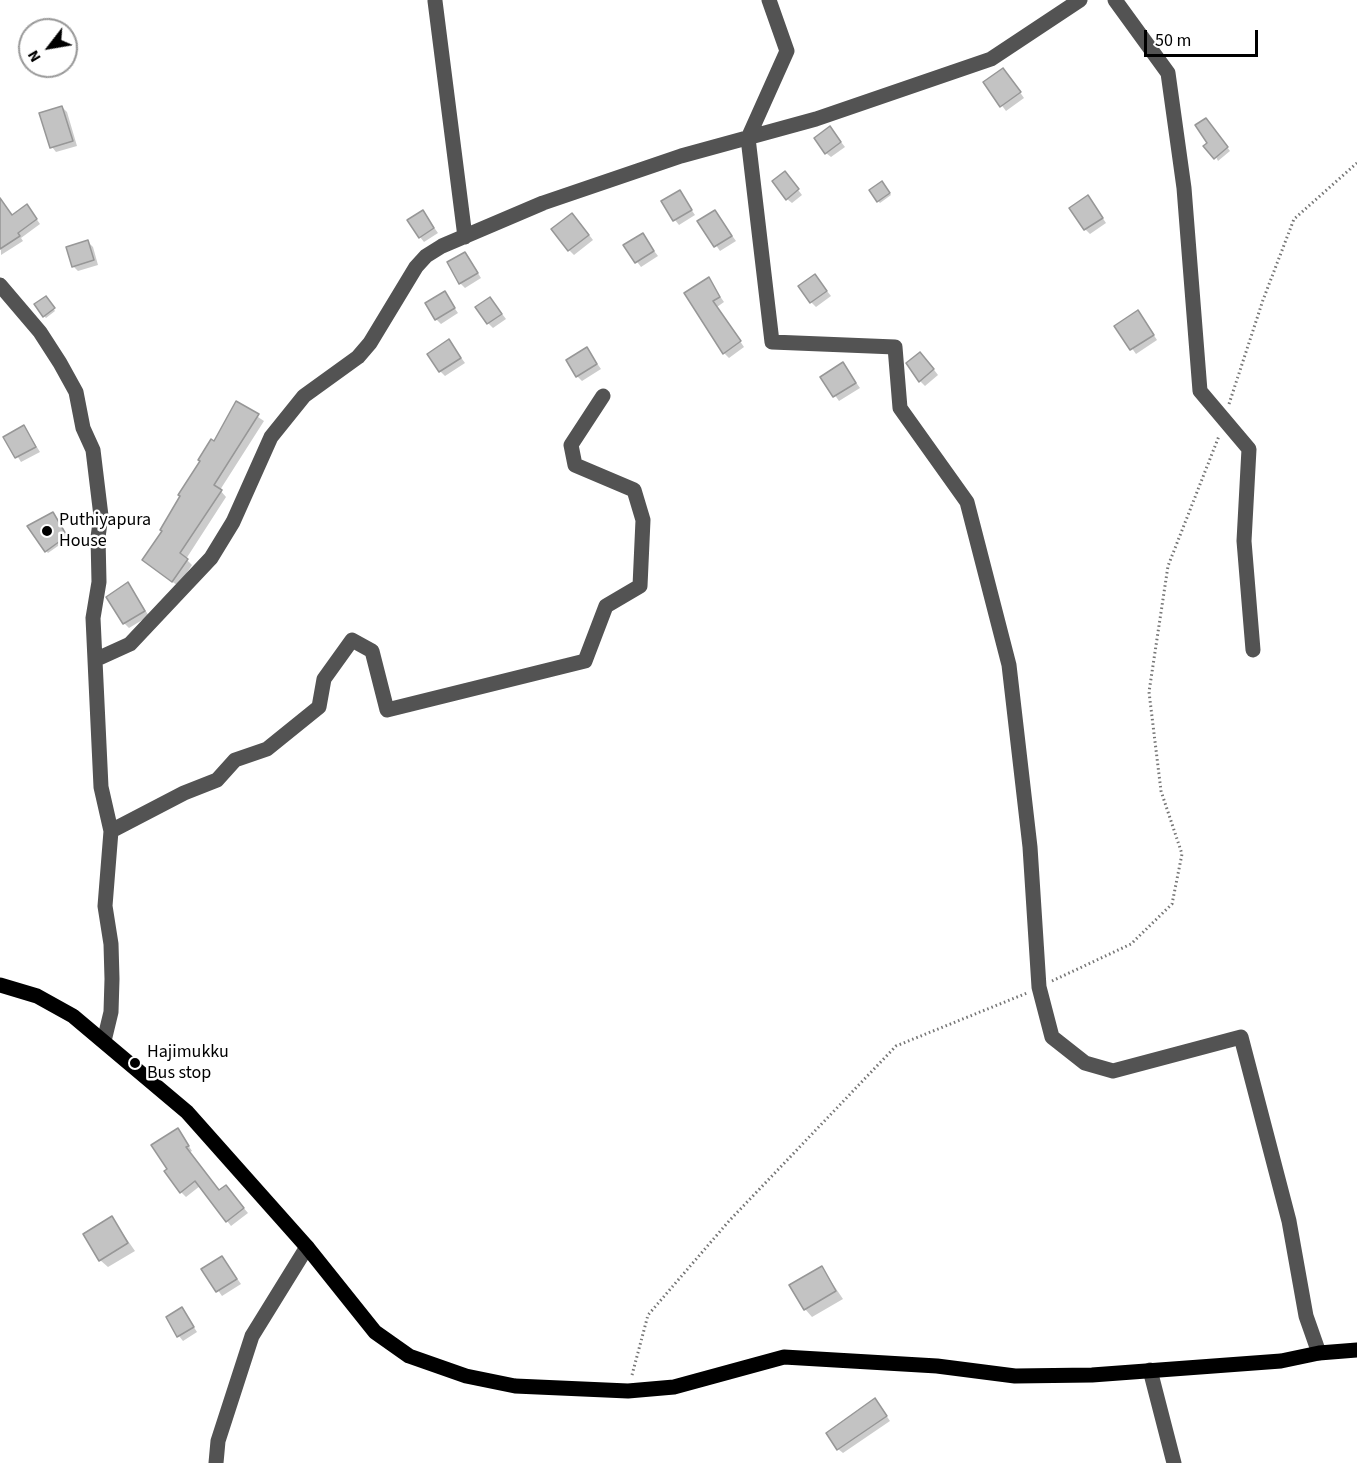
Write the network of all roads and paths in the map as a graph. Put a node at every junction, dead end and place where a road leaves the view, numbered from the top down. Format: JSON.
{"nodes":[{"id":1,"x":769,"y":0,"type":"edge"},
{"id":2,"x":1080,"y":0,"type":"edge"},
{"id":3,"x":1115,"y":0,"type":"edge"},
{"id":4,"x":435,"y":1,"type":"edge"},
{"id":5,"x":747,"y":138,"type":"junction"},
{"id":6,"x":1357,"y":163,"type":"edge"},
{"id":7,"x":465,"y":237,"type":"junction"},
{"id":8,"x":0,"y":285,"type":"edge"},
{"id":9,"x":603,"y":396,"type":"dead end"},
{"id":10,"x":1228,"y":408,"type":"dead end"},
{"id":11,"x":1221,"y":429,"type":"dead end"},
{"id":12,"x":1253,"y":650,"type":"dead end"},
{"id":13,"x":97,"y":659,"type":"junction"},
{"id":14,"x":111,"y":831,"type":"junction"},
{"id":15,"x":0,"y":985,"type":"edge"},
{"id":16,"x":1039,"y":987,"type":"junction"},
{"id":17,"x":104,"y":1041,"type":"junction"},
{"id":18,"x":307,"y":1247,"type":"junction"},
{"id":19,"x":1357,"y":1350,"type":"edge"},
{"id":20,"x":1319,"y":1353,"type":"junction"},
{"id":21,"x":1150,"y":1370,"type":"junction"},
{"id":22,"x":628,"y":1391,"type":"junction"},
{"id":23,"x":216,"y":1463,"type":"edge"},
{"id":24,"x":1174,"y":1463,"type":"edge"}],
"edges":[{"from":1,"to":5,"type":"street"},
{"from":2,"to":5,"type":"street"},
{"from":3,"to":12,"type":"street"},
{"from":4,"to":7,"type":"street"},
{"from":5,"to":7,"type":"street"},
{"from":5,"to":16,"type":"street"},
{"from":6,"to":10,"type":"path"},
{"from":7,"to":13,"type":"street"},
{"from":8,"to":13,"type":"street"},
{"from":9,"to":14,"type":"street"},
{"from":11,"to":16,"type":"path"},
{"from":13,"to":14,"type":"street"},
{"from":14,"to":17,"type":"street"},
{"from":15,"to":17,"type":"main road"},
{"from":16,"to":20,"type":"street"},
{"from":16,"to":22,"type":"path"},
{"from":17,"to":18,"type":"main road"},
{"from":18,"to":22,"type":"main road"},
{"from":18,"to":23,"type":"street"},
{"from":19,"to":20,"type":"main road"},
{"from":20,"to":21,"type":"main road"},
{"from":21,"to":22,"type":"main road"},
{"from":21,"to":24,"type":"street"}]}
